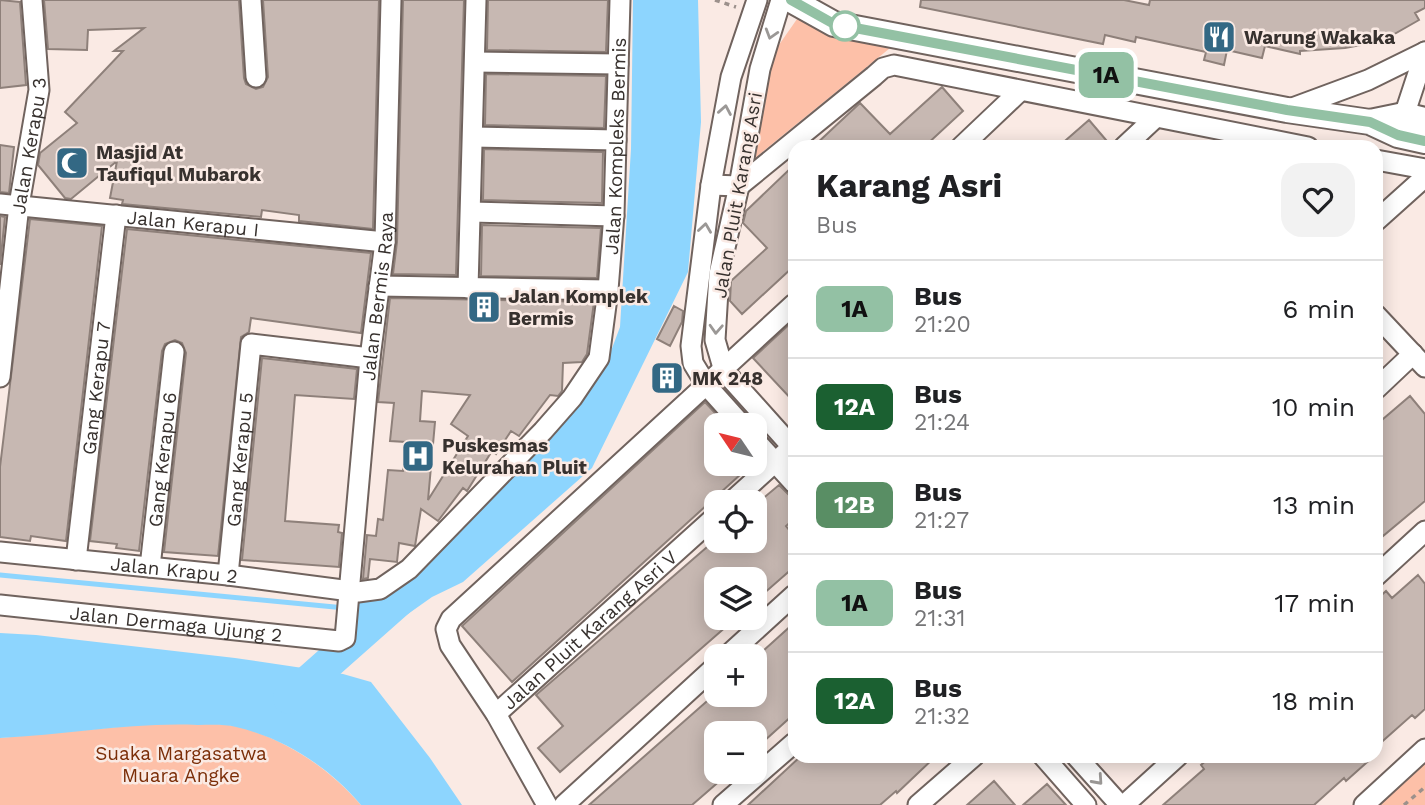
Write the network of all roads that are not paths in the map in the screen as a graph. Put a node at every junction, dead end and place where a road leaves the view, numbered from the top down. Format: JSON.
{"nodes":[{"id":1,"x":32,"y":0,"type":"edge"},
{"id":2,"x":251,"y":0,"type":"edge"},
{"id":3,"x":391,"y":0,"type":"edge"},
{"id":4,"x":476,"y":0,"type":"edge"},
{"id":5,"x":620,"y":0,"type":"edge"},
{"id":6,"x":757,"y":0,"type":"edge"},
{"id":7,"x":781,"y":0,"type":"edge"},
{"id":8,"x":791,"y":0,"type":"edge"},
{"id":9,"x":1425,"y":52,"type":"edge"},
{"id":10,"x":475,"y":62,"type":"junction"},
{"id":11,"x":618,"y":64,"type":"junction"},
{"id":12,"x":256,"y":78,"type":"dead end"},
{"id":13,"x":1020,"y":91,"type":"junction"},
{"id":14,"x":1287,"y":110,"type":"junction"},
{"id":15,"x":1155,"y":118,"type":"junction"},
{"id":16,"x":1409,"y":123,"type":"edge"},
{"id":17,"x":473,"y":137,"type":"junction"},
{"id":18,"x":616,"y":140,"type":"junction"},
{"id":19,"x":795,"y":140,"type":"edge"},
{"id":20,"x":968,"y":140,"type":"edge"},
{"id":21,"x":1131,"y":140,"type":"edge"},
{"id":22,"x":1267,"y":140,"type":"edge"},
{"id":23,"x":1425,"y":141,"type":"edge"},
{"id":24,"x":788,"y":146,"type":"edge"},
{"id":25,"x":1383,"y":161,"type":"edge"},
{"id":26,"x":1425,"y":169,"type":"edge"},
{"id":27,"x":1425,"y":177,"type":"edge"},
{"id":28,"x":711,"y":185,"type":"junction"},
{"id":29,"x":739,"y":186,"type":"junction"},
{"id":30,"x":10,"y":205,"type":"edge"},
{"id":31,"x":471,"y":212,"type":"junction"},
{"id":32,"x":116,"y":215,"type":"junction"},
{"id":33,"x":1383,"y":215,"type":"edge"},
{"id":34,"x":614,"y":216,"type":"junction"},
{"id":35,"x":385,"y":242,"type":"junction"},
{"id":36,"x":379,"y":286,"type":"junction"},
{"id":37,"x":468,"y":288,"type":"junction"},
{"id":38,"x":608,"y":290,"type":"junction"},
{"id":39,"x":788,"y":310,"type":"edge"},
{"id":40,"x":1383,"y":323,"type":"edge"},
{"id":41,"x":174,"y":352,"type":"dead end"},
{"id":42,"x":370,"y":358,"type":"junction"},
{"id":43,"x":1419,"y":361,"type":"edge"},
{"id":44,"x":724,"y":371,"type":"junction"},
{"id":45,"x":0,"y":377,"type":"edge"},
{"id":46,"x":1383,"y":384,"type":"edge"},
{"id":47,"x":707,"y":386,"type":"junction"},
{"id":48,"x":731,"y":413,"type":"edge"},
{"id":49,"x":788,"y":440,"type":"edge"},
{"id":50,"x":788,"y":452,"type":"edge"},
{"id":51,"x":767,"y":453,"type":"edge"},
{"id":52,"x":776,"y":462,"type":"junction"},
{"id":53,"x":788,"y":476,"type":"edge"},
{"id":54,"x":744,"y":490,"type":"edge"},
{"id":55,"x":704,"y":527,"type":"edge"},
{"id":56,"x":1425,"y":531,"type":"edge"},
{"id":57,"x":0,"y":552,"type":"edge"},
{"id":58,"x":76,"y":560,"type":"junction"},
{"id":59,"x":150,"y":568,"type":"junction"},
{"id":60,"x":1383,"y":570,"type":"edge"},
{"id":61,"x":228,"y":575,"type":"junction"},
{"id":62,"x":347,"y":595,"type":"junction"},
{"id":63,"x":788,"y":600,"type":"edge"},
{"id":64,"x":0,"y":606,"type":"edge"},
{"id":65,"x":345,"y":632,"type":"joint"},
{"id":66,"x":740,"y":644,"type":"edge"},
{"id":67,"x":704,"y":677,"type":"edge"},
{"id":68,"x":496,"y":714,"type":"junction"},
{"id":69,"x":788,"y":748,"type":"edge"},
{"id":70,"x":1425,"y":749,"type":"edge"},
{"id":71,"x":966,"y":763,"type":"edge"},
{"id":72,"x":1049,"y":763,"type":"edge"},
{"id":73,"x":1083,"y":763,"type":"edge"},
{"id":74,"x":1170,"y":763,"type":"edge"},
{"id":75,"x":547,"y":805,"type":"edge"},
{"id":76,"x":564,"y":805,"type":"edge"},
{"id":77,"x":723,"y":805,"type":"edge"},
{"id":78,"x":918,"y":805,"type":"edge"},
{"id":79,"x":1086,"y":805,"type":"edge"},
{"id":80,"x":1122,"y":805,"type":"edge"},
{"id":81,"x":1364,"y":805,"type":"edge"}],
"edges":[{"from":1,"to":30,"type":"street","name":"Jalan Kerapu 3"},
{"from":2,"to":12,"type":"street"},
{"from":3,"to":35,"type":"street","name":"Jalan Bermis Raya"},
{"from":4,"to":10,"type":"street"},
{"from":5,"to":11,"type":"street","name":"Jalan Kompleks Bermis"},
{"from":28,"to":6,"type":"street","name":"Jalan Pluit Karang Asri","one_way":true},
{"from":7,"to":29,"type":"street","name":"Jalan Pluit Karang Asri","one_way":true},
{"from":8,"to":14,"type":"street"},
{"from":9,"to":14,"type":"street"},
{"from":9,"to":16,"type":"street"},
{"from":10,"to":11,"type":"street"},
{"from":10,"to":17,"type":"street"},
{"from":11,"to":18,"type":"street","name":"Jalan Kompleks Bermis"},
{"from":13,"to":15,"type":"street"},
{"from":13,"to":19,"type":"street"},
{"from":13,"to":20,"type":"street"},
{"from":14,"to":16,"type":"street"},
{"from":15,"to":21,"type":"street"},
{"from":15,"to":22,"type":"street"},
{"from":16,"to":23,"type":"street"},
{"from":17,"to":18,"type":"street"},
{"from":17,"to":31,"type":"street"},
{"from":18,"to":34,"type":"street","name":"Jalan Kompleks Bermis"},
{"from":24,"to":29,"type":"street"},
{"from":25,"to":26,"type":"street"},
{"from":27,"to":33,"type":"street"},
{"from":28,"to":29,"type":"street"},
{"from":47,"to":28,"type":"street","name":"Jalan Pluit Karang Asri","one_way":true},
{"from":29,"to":44,"type":"street","name":"Jalan Pluit Karang Asri","one_way":true},
{"from":30,"to":32,"type":"street","name":"Jalan Kerapu I"},
{"from":30,"to":45,"type":"street","name":"Jalan Kerapu 3"},
{"from":31,"to":34,"type":"street"},
{"from":31,"to":37,"type":"street"},
{"from":32,"to":35,"type":"street","name":"Jalan Kerapu I"},
{"from":32,"to":58,"type":"street","name":"Gang Kerapu 7"},
{"from":34,"to":38,"type":"street","name":"Jalan Kompleks Bermis"},
{"from":35,"to":36,"type":"street","name":"Jalan Bermis Raya"},
{"from":36,"to":37,"type":"street"},
{"from":36,"to":42,"type":"street","name":"Jalan Bermis Raya"},
{"from":37,"to":38,"type":"street"},
{"from":38,"to":62,"type":"street","name":"Jalan Kompleks Bermis"},
{"from":39,"to":44,"type":"street"},
{"from":40,"to":43,"type":"street"},
{"from":41,"to":59,"type":"street","name":"Gang Kerapu 6"},
{"from":42,"to":61,"type":"street","name":"Gang Kerapu 5"},
{"from":42,"to":62,"type":"street","name":"Jalan Bermis Raya"},
{"from":43,"to":46,"type":"street"},
{"from":44,"to":47,"type":"street"},
{"from":44,"to":49,"type":"street","name":"Jalan Pluit Karang Asri"},
{"from":47,"to":48,"type":"street","name":"Jalan Pluit Karang Asri"},
{"from":47,"to":68,"type":"street"},
{"from":50,"to":52,"type":"street"},
{"from":51,"to":52,"type":"street"},
{"from":52,"to":53,"type":"street"},
{"from":52,"to":54,"type":"street"},
{"from":55,"to":68,"type":"street","name":"Jalan Pluit Karang Asri V"},
{"from":56,"to":60,"type":"street"},
{"from":57,"to":58,"type":"street","name":"Jalan Krapu 2"},
{"from":58,"to":59,"type":"street","name":"Jalan Krapu 2"},
{"from":59,"to":61,"type":"street","name":"Jalan Krapu 2"},
{"from":61,"to":62,"type":"street","name":"Jalan Krapu 2"},
{"from":62,"to":65,"type":"street","name":"Jalan Bermis Raya"},
{"from":63,"to":66,"type":"street"},
{"from":64,"to":65,"type":"street","name":"Jalan Dermaga Ujung 2"},
{"from":67,"to":76,"type":"street"},
{"from":68,"to":75,"type":"street"},
{"from":69,"to":77,"type":"street"},
{"from":70,"to":81,"type":"street"},
{"from":71,"to":78,"type":"street"},
{"from":72,"to":79,"type":"street"},
{"from":73,"to":80,"type":"street","one_way":true},
{"from":74,"to":80,"type":"street"}]}
